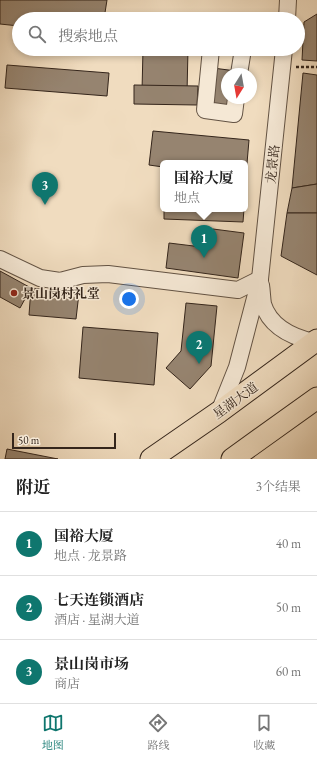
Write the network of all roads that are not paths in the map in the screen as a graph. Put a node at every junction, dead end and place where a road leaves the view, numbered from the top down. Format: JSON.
{"nodes":[{"id":1,"x":288,"y":0,"type":"edge"},
{"id":2,"x":287,"y":12,"type":"edge"},
{"id":3,"x":210,"y":56,"type":"edge"},
{"id":4,"x":242,"y":56,"type":"edge"},
{"id":5,"x":284,"y":56,"type":"edge"},
{"id":6,"x":241,"y":68,"type":"edge"},
{"id":7,"x":235,"y":104,"type":"edge"},
{"id":8,"x":0,"y":259,"type":"edge"},
{"id":9,"x":260,"y":279,"type":"junction"},
{"id":10,"x":315,"y":341,"type":"edge"},
{"id":11,"x":317,"y":398,"type":"edge"},
{"id":12,"x":219,"y":412,"type":"junction"},
{"id":13,"x":151,"y":459,"type":"edge"},
{"id":14,"x":232,"y":459,"type":"edge"}],
"edges":[{"from":1,"to":2,"type":"street"},
{"from":3,"to":7,"type":"street"},
{"from":4,"to":6,"type":"street"},
{"from":5,"to":9,"type":"street","name":"龙景路"},
{"from":8,"to":9,"type":"street"},
{"from":9,"to":10,"type":"street"},
{"from":9,"to":12,"type":"street"},
{"from":10,"to":12,"type":"main road","name":"星湖大道"},
{"from":11,"to":14,"type":"main road"},
{"from":12,"to":13,"type":"main road","name":"星湖大道"}]}
